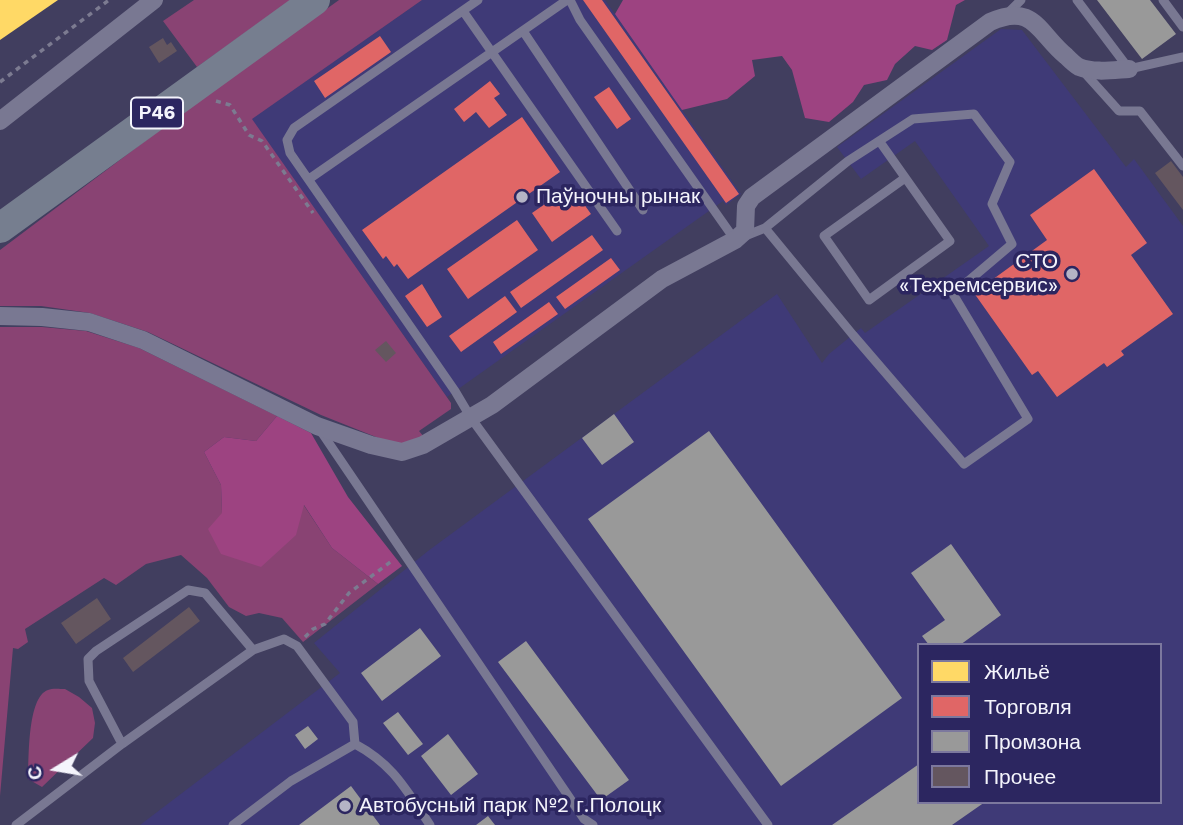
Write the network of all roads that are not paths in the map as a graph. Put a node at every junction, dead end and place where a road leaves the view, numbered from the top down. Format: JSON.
{"nodes":[{"id":1,"x":154,"y":0,"type":"edge"},
{"id":2,"x":315,"y":0,"type":"edge"},
{"id":3,"x":478,"y":0,"type":"edge"},
{"id":4,"x":569,"y":0,"type":"edge"},
{"id":5,"x":1021,"y":0,"type":"edge"},
{"id":6,"x":1077,"y":0,"type":"edge"},
{"id":7,"x":1163,"y":0,"type":"edge"},
{"id":8,"x":463,"y":11,"type":"junction"},
{"id":9,"x":1007,"y":14,"type":"junction"},
{"id":10,"x":1183,"y":27,"type":"edge"},
{"id":11,"x":523,"y":31,"type":"junction"},
{"id":12,"x":491,"y":53,"type":"junction"},
{"id":13,"x":1183,"y":57,"type":"edge"},
{"id":14,"x":1079,"y":66,"type":"junction"},
{"id":15,"x":1129,"y":69,"type":"junction"},
{"id":16,"x":0,"y":121,"type":"edge"},
{"id":17,"x":880,"y":142,"type":"junction"},
{"id":18,"x":1183,"y":166,"type":"edge"},
{"id":19,"x":905,"y":178,"type":"junction"},
{"id":20,"x":309,"y":179,"type":"junction"},
{"id":21,"x":643,"y":210,"type":"dead end"},
{"id":22,"x":0,"y":228,"type":"edge"},
{"id":23,"x":765,"y":228,"type":"junction"},
{"id":24,"x":617,"y":231,"type":"dead end"},
{"id":25,"x":735,"y":240,"type":"junction"},
{"id":26,"x":0,"y":316,"type":"edge"},
{"id":27,"x":471,"y":418,"type":"junction"},
{"id":28,"x":317,"y":426,"type":"junction"},
{"id":29,"x":253,"y":650,"type":"junction"},
{"id":30,"x":122,"y":744,"type":"junction"},
{"id":31,"x":355,"y":744,"type":"junction"},
{"id":32,"x":16,"y":825,"type":"edge"},
{"id":33,"x":233,"y":825,"type":"edge"},
{"id":34,"x":430,"y":825,"type":"edge"},
{"id":35,"x":593,"y":825,"type":"edge"},
{"id":36,"x":768,"y":825,"type":"edge"}],
"edges":[{"from":1,"to":16,"type":"street"},
{"from":2,"to":22,"type":"main road","number":"Р46"},
{"from":3,"to":8,"type":"lane"},
{"from":4,"to":11,"type":"lane"},
{"from":4,"to":25,"type":"lane"},
{"from":5,"to":9,"type":"lane"},
{"from":6,"to":15,"type":"lane"},
{"from":7,"to":10,"type":"lane"},
{"from":8,"to":12,"type":"lane"},
{"from":8,"to":20,"type":"lane"},
{"from":9,"to":14,"type":"street"},
{"from":9,"to":25,"type":"street"},
{"from":11,"to":12,"type":"lane"},
{"from":11,"to":21,"type":"lane"},
{"from":12,"to":20,"type":"lane"},
{"from":12,"to":24,"type":"lane"},
{"from":13,"to":15,"type":"lane"},
{"from":14,"to":15,"type":"street"},
{"from":14,"to":18,"type":"lane"},
{"from":17,"to":19,"type":"lane"},
{"from":17,"to":23,"type":"lane"},
{"from":17,"to":23,"type":"lane"},
{"from":19,"to":19,"type":"lane"},
{"from":20,"to":27,"type":"lane"},
{"from":23,"to":25,"type":"lane"},
{"from":25,"to":27,"type":"street"},
{"from":26,"to":28,"type":"street"},
{"from":27,"to":28,"type":"street"},
{"from":27,"to":36,"type":"lane"},
{"from":28,"to":35,"type":"lane"},
{"from":29,"to":30,"type":"lane"},
{"from":29,"to":30,"type":"lane"},
{"from":29,"to":31,"type":"lane"},
{"from":30,"to":32,"type":"lane"},
{"from":31,"to":33,"type":"lane"},
{"from":31,"to":34,"type":"lane"}]}
